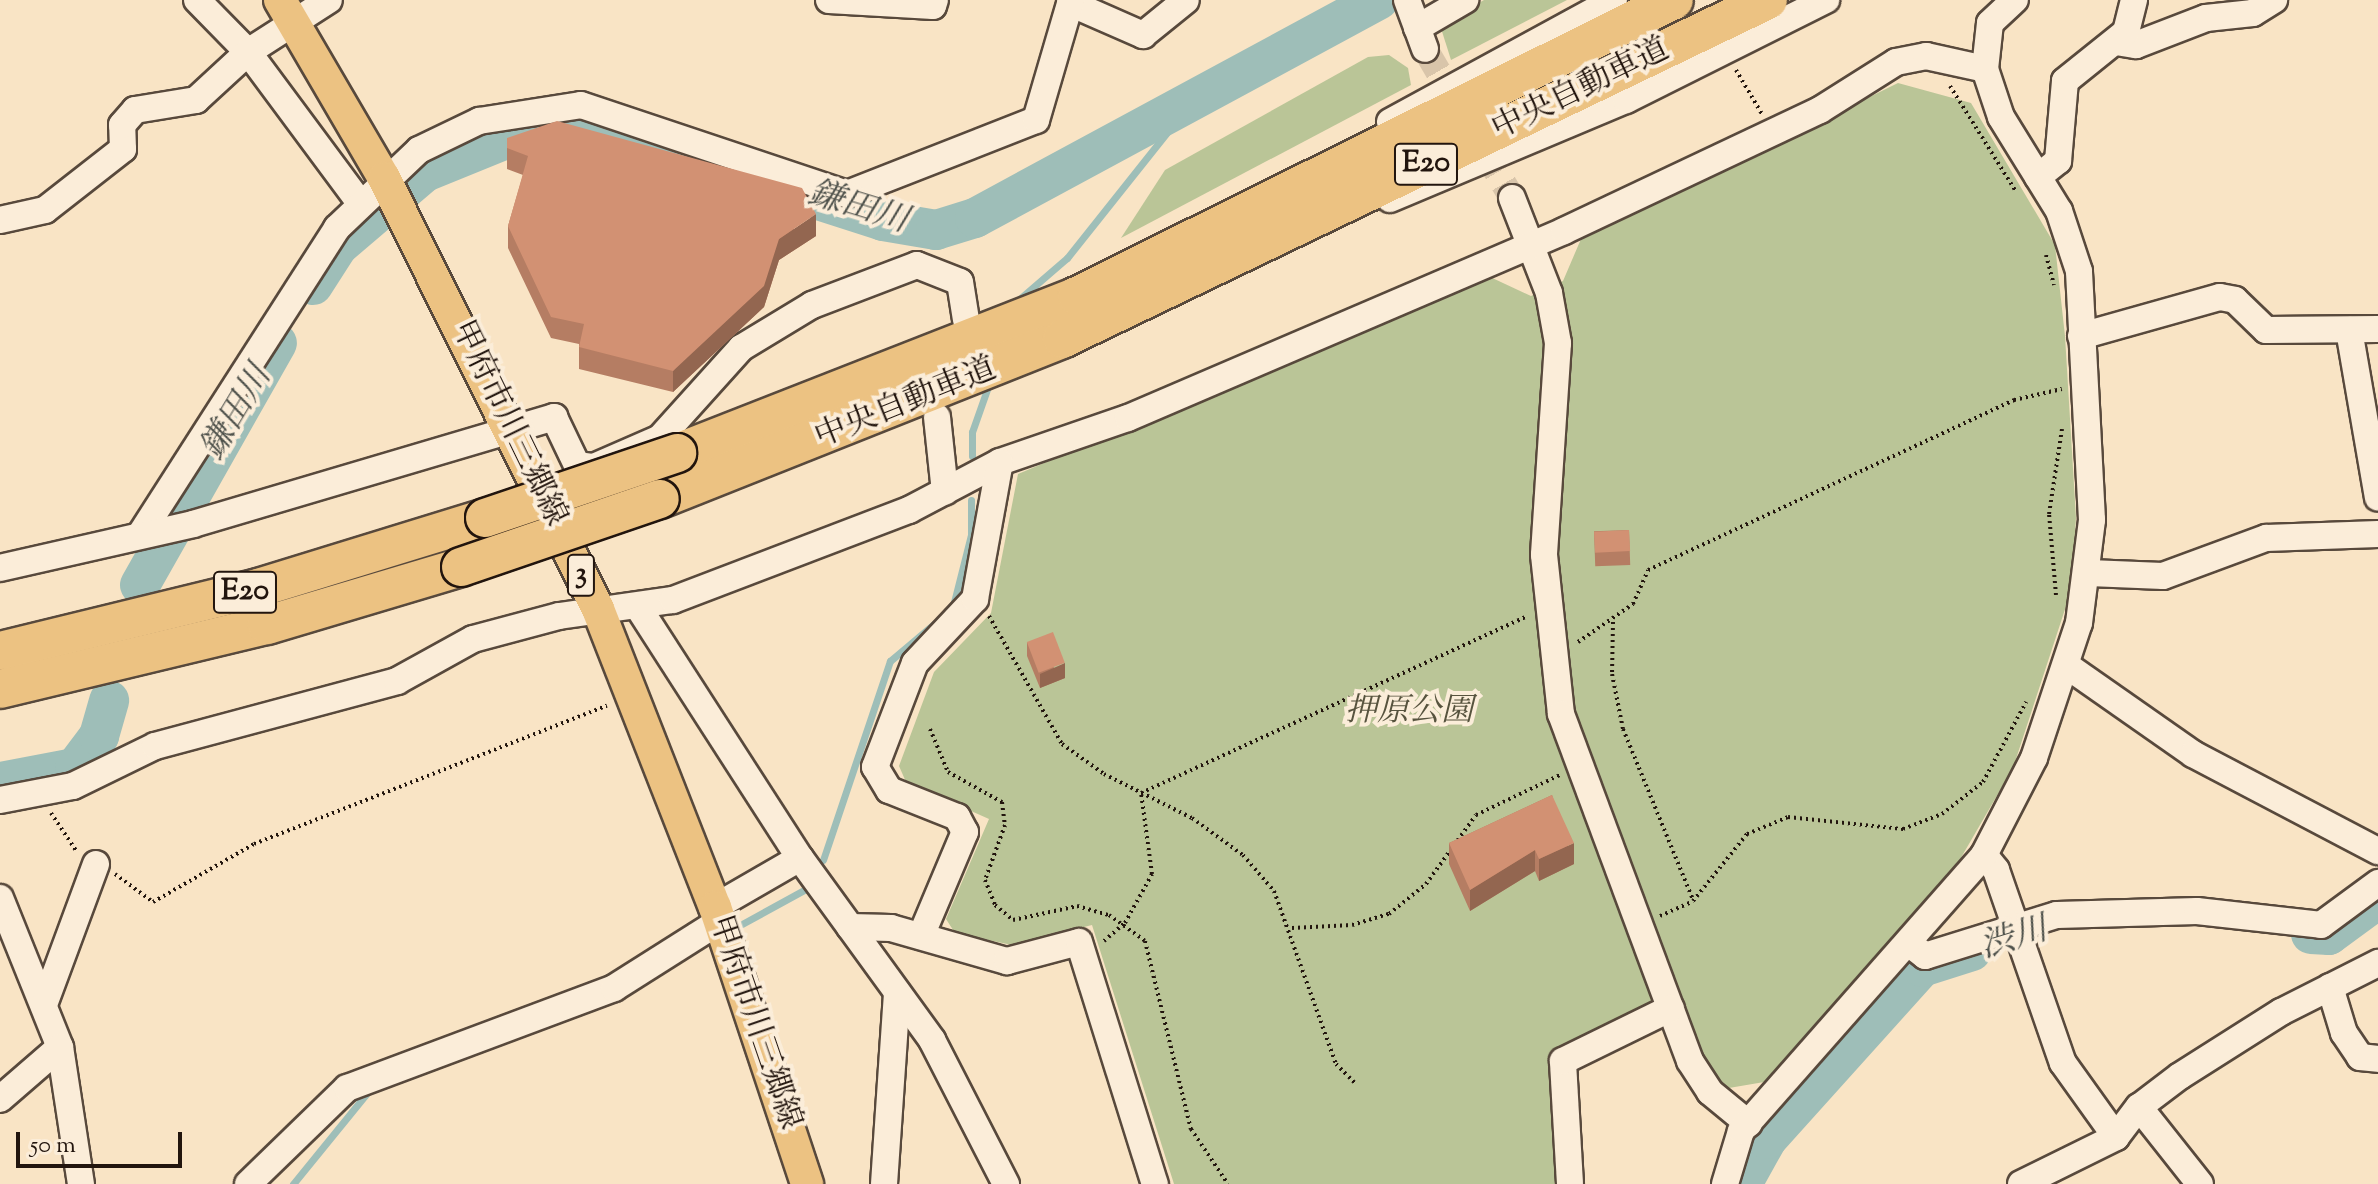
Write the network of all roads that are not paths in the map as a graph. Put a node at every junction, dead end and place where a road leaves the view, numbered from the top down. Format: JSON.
{"nodes":[{"id":1,"x":197,"y":0,"type":"edge"},
{"id":2,"x":329,"y":0,"type":"edge"},
{"id":3,"x":829,"y":0,"type":"edge"},
{"id":4,"x":935,"y":0,"type":"edge"},
{"id":5,"x":1186,"y":0,"type":"edge"},
{"id":6,"x":1465,"y":0,"type":"edge"},
{"id":7,"x":1614,"y":0,"type":"edge"},
{"id":8,"x":1674,"y":0,"type":"edge"},
{"id":9,"x":1768,"y":0,"type":"edge"},
{"id":10,"x":1826,"y":0,"type":"edge"},
{"id":11,"x":2015,"y":0,"type":"edge"},
{"id":12,"x":2134,"y":0,"type":"edge"},
{"id":13,"x":2274,"y":0,"type":"edge"},
{"id":14,"x":1071,"y":2,"type":"edge"},
{"id":15,"x":286,"y":10,"type":"edge"},
{"id":16,"x":1415,"y":22,"type":"edge"},
{"id":17,"x":2116,"y":42,"type":"junction"},
{"id":18,"x":248,"y":52,"type":"junction"},
{"id":19,"x":1985,"y":69,"type":"junction"},
{"id":20,"x":2038,"y":177,"type":"junction"},
{"id":21,"x":384,"y":178,"type":"junction"},
{"id":22,"x":1512,"y":198,"type":"tunnel mouth"},
{"id":23,"x":360,"y":203,"type":"junction"},
{"id":24,"x":0,"y":220,"type":"edge"},
{"id":25,"x":1530,"y":244,"type":"junction"},
{"id":26,"x":1182,"y":259,"type":"junction"},
{"id":27,"x":2378,"y":329,"type":"edge"},
{"id":28,"x":967,"y":330,"type":"junction"},
{"id":29,"x":2349,"y":330,"type":"junction"},
{"id":30,"x":2081,"y":336,"type":"junction"},
{"id":31,"x":945,"y":403,"type":"junction"},
{"id":32,"x":510,"y":425,"type":"junction"},
{"id":33,"x":1000,"y":462,"type":"junction"},
{"id":34,"x":945,"y":492,"type":"junction"},
{"id":35,"x":2378,"y":498,"type":"edge"},
{"id":36,"x":2378,"y":534,"type":"edge"},
{"id":37,"x":141,"y":535,"type":"junction"},
{"id":38,"x":0,"y":568,"type":"edge"},
{"id":39,"x":2089,"y":573,"type":"junction"},
{"id":40,"x":598,"y":609,"type":"junction"},
{"id":41,"x":640,"y":610,"type":"junction"},
{"id":42,"x":0,"y":651,"type":"edge"},
{"id":43,"x":2066,"y":665,"type":"junction"},
{"id":44,"x":0,"y":689,"type":"edge"},
{"id":45,"x":0,"y":800,"type":"edge"},
{"id":46,"x":2378,"y":851,"type":"edge"},
{"id":47,"x":1984,"y":855,"type":"junction"},
{"id":48,"x":800,"y":858,"type":"junction"},
{"id":49,"x":96,"y":864,"type":"road end"},
{"id":50,"x":2378,"y":883,"type":"edge"},
{"id":51,"x":0,"y":898,"type":"edge"},
{"id":52,"x":717,"y":914,"type":"junction"},
{"id":53,"x":850,"y":927,"type":"junction"},
{"id":54,"x":2016,"y":935,"type":"junction"},
{"id":55,"x":921,"y":936,"type":"junction"},
{"id":56,"x":1911,"y":945,"type":"junction"},
{"id":57,"x":2378,"y":963,"type":"edge"},
{"id":58,"x":2330,"y":987,"type":"junction"},
{"id":59,"x":897,"y":992,"type":"junction"},
{"id":60,"x":45,"y":1002,"type":"junction"},
{"id":61,"x":1671,"y":1008,"type":"junction"},
{"id":62,"x":60,"y":1047,"type":"junction"},
{"id":63,"x":2378,"y":1059,"type":"edge"},
{"id":64,"x":0,"y":1099,"type":"edge"},
{"id":65,"x":2139,"y":1107,"type":"junction"},
{"id":66,"x":1749,"y":1124,"type":"junction"},
{"id":67,"x":2116,"y":1137,"type":"junction"},
{"id":68,"x":81,"y":1184,"type":"edge"},
{"id":69,"x":248,"y":1184,"type":"edge"},
{"id":70,"x":807,"y":1184,"type":"edge"},
{"id":71,"x":884,"y":1184,"type":"edge"},
{"id":72,"x":1006,"y":1184,"type":"edge"},
{"id":73,"x":1155,"y":1184,"type":"edge"},
{"id":74,"x":1570,"y":1184,"type":"edge"},
{"id":75,"x":1725,"y":1184,"type":"edge"},
{"id":76,"x":2021,"y":1184,"type":"edge"},
{"id":77,"x":2200,"y":1184,"type":"edge"}],
"edges":[{"from":1,"to":18,"type":"street"},
{"from":2,"to":15,"type":"street"},
{"from":3,"to":4,"type":"street"},
{"from":5,"to":14,"type":"street"},
{"from":6,"to":16,"type":"street"},
{"from":7,"to":26,"type":"street"},
{"from":8,"to":26,"type":"highway","name":"中央自動車道","number":"E20"},
{"from":9,"to":26,"type":"highway","name":"中央自動車道","number":"E20"},
{"from":10,"to":26,"type":"street"},
{"from":11,"to":19,"type":"street"},
{"from":12,"to":17,"type":"street"},
{"from":13,"to":17,"type":"street"},
{"from":14,"to":21,"type":"street"},
{"from":15,"to":18,"type":"street"},
{"from":15,"to":21,"type":"main road","name":"甲府市川三郷線","number":"3"},
{"from":17,"to":20,"type":"street"},
{"from":18,"to":23,"type":"street"},
{"from":18,"to":24,"type":"street"},
{"from":19,"to":20,"type":"street"},
{"from":19,"to":25,"type":"street"},
{"from":20,"to":30,"type":"street"},
{"from":21,"to":23,"type":"street"},
{"from":21,"to":32,"type":"main road","name":"甲府市川三郷線","number":"3"},
{"from":22,"to":25,"type":"street"},
{"from":23,"to":37,"type":"street"},
{"from":25,"to":33,"type":"street"},
{"from":25,"to":61,"type":"street"},
{"from":26,"to":28,"type":"highway","name":"中央自動車道","number":"E20"},
{"from":26,"to":31,"type":"highway","name":"中央自動車道","number":"E20"},
{"from":27,"to":29,"type":"street"},
{"from":28,"to":32,"type":"street"},
{"from":28,"to":42,"type":"highway","name":"中央自動車道","number":"E20","bridge":true},
{"from":29,"to":30,"type":"street"},
{"from":29,"to":35,"type":"street"},
{"from":30,"to":39,"type":"street"},
{"from":31,"to":34,"type":"street"},
{"from":31,"to":44,"type":"highway","name":"中央自動車道","number":"E20","bridge":true},
{"from":32,"to":37,"type":"street"},
{"from":32,"to":40,"type":"main road","name":"甲府市川三郷線","number":"3"},
{"from":33,"to":34,"type":"street"},
{"from":33,"to":55,"type":"street"},
{"from":34,"to":41,"type":"street"},
{"from":36,"to":39,"type":"street"},
{"from":37,"to":38,"type":"street"},
{"from":39,"to":43,"type":"street"},
{"from":40,"to":41,"type":"street"},
{"from":40,"to":45,"type":"street"},
{"from":40,"to":52,"type":"main road","name":"甲府市川三郷線","number":"3"},
{"from":41,"to":48,"type":"street"},
{"from":43,"to":46,"type":"street"},
{"from":43,"to":47,"type":"street"},
{"from":47,"to":54,"type":"street"},
{"from":47,"to":56,"type":"street"},
{"from":48,"to":52,"type":"street"},
{"from":48,"to":53,"type":"street"},
{"from":49,"to":60,"type":"street"},
{"from":50,"to":54,"type":"street"},
{"from":51,"to":60,"type":"street"},
{"from":52,"to":69,"type":"street"},
{"from":52,"to":70,"type":"main road","name":"甲府市川三郷線","number":"3"},
{"from":53,"to":55,"type":"street"},
{"from":53,"to":59,"type":"street"},
{"from":54,"to":56,"type":"street"},
{"from":54,"to":67,"type":"street"},
{"from":55,"to":73,"type":"street"},
{"from":56,"to":66,"type":"street"},
{"from":57,"to":58,"type":"street"},
{"from":58,"to":63,"type":"street"},
{"from":58,"to":65,"type":"street"},
{"from":59,"to":71,"type":"street"},
{"from":59,"to":72,"type":"street"},
{"from":60,"to":62,"type":"street"},
{"from":61,"to":66,"type":"street"},
{"from":61,"to":74,"type":"street"},
{"from":62,"to":64,"type":"street"},
{"from":62,"to":68,"type":"street"},
{"from":65,"to":67,"type":"street"},
{"from":65,"to":77,"type":"street"},
{"from":66,"to":75,"type":"street"},
{"from":67,"to":76,"type":"street"}]}
